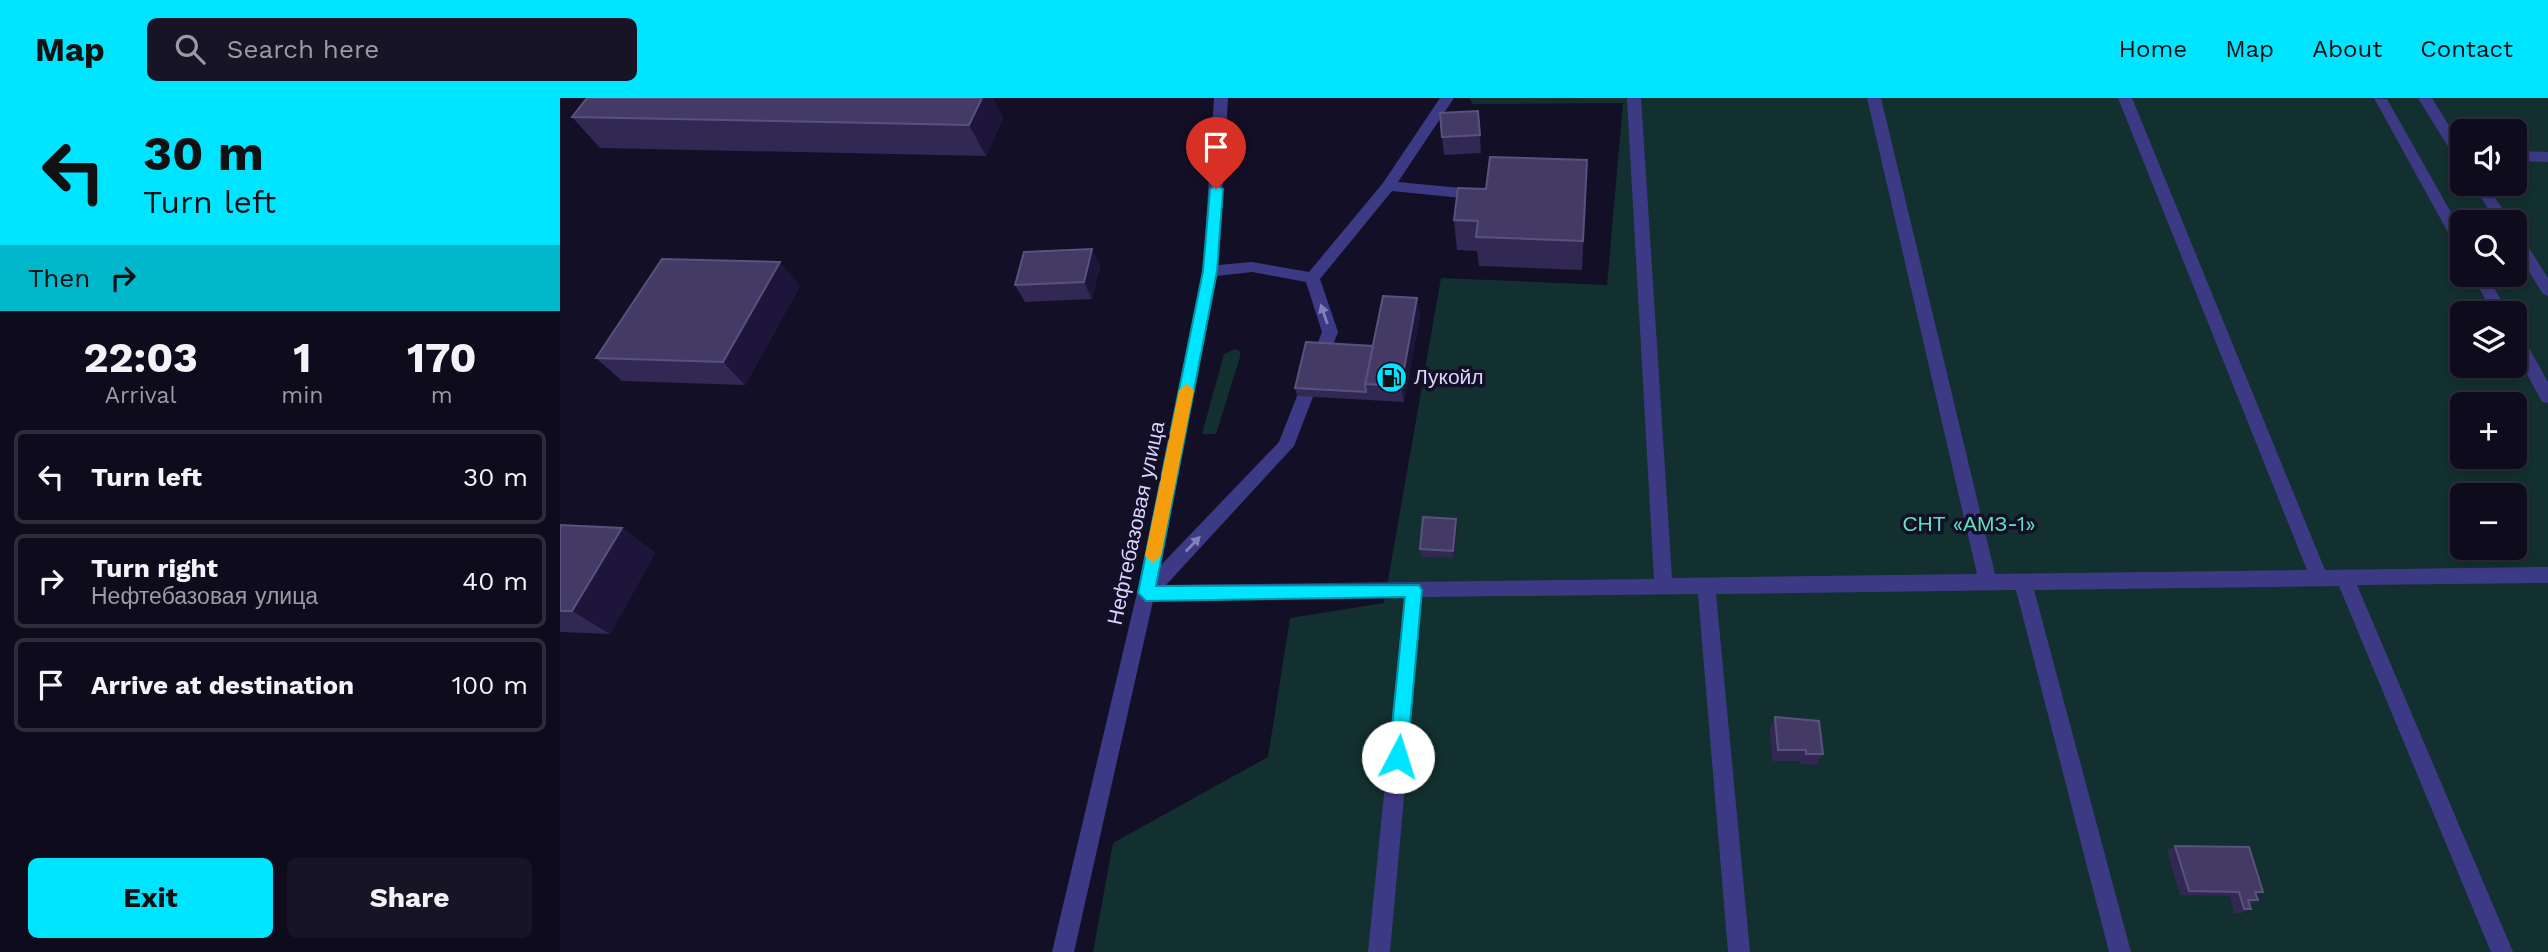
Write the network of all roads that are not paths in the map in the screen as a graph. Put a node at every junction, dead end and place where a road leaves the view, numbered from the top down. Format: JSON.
{"nodes":[{"id":1,"x":1221,"y":98,"type":"edge"},
{"id":2,"x":1447,"y":98,"type":"edge"},
{"id":3,"x":1634,"y":98,"type":"edge"},
{"id":4,"x":1874,"y":98,"type":"edge"},
{"id":5,"x":2125,"y":98,"type":"edge"},
{"id":6,"x":2425,"y":98,"type":"edge"},
{"id":7,"x":2380,"y":99,"type":"edge"},
{"id":8,"x":2450,"y":137,"type":"edge"},
{"id":9,"x":2527,"y":156,"type":"edge"},
{"id":10,"x":2548,"y":157,"type":"edge"},
{"id":11,"x":1388,"y":186,"type":"junction"},
{"id":12,"x":1485,"y":196,"type":"edge"},
{"id":13,"x":2450,"y":224,"type":"edge"},
{"id":14,"x":2527,"y":258,"type":"edge"},
{"id":15,"x":1210,"y":271,"type":"junction"},
{"id":16,"x":1312,"y":278,"type":"junction"},
{"id":17,"x":2548,"y":290,"type":"edge"},
{"id":18,"x":2527,"y":359,"type":"edge"},
{"id":19,"x":2548,"y":397,"type":"edge"},
{"id":20,"x":2548,"y":575,"type":"edge"},
{"id":21,"x":2319,"y":578,"type":"junction"},
{"id":22,"x":2345,"y":578,"type":"junction"},
{"id":23,"x":2023,"y":582,"type":"junction"},
{"id":24,"x":1988,"y":583,"type":"junction"},
{"id":25,"x":1706,"y":586,"type":"junction"},
{"id":26,"x":1664,"y":587,"type":"junction"},
{"id":27,"x":1414,"y":590,"type":"junction"},
{"id":28,"x":1146,"y":593,"type":"junction"},
{"id":29,"x":1063,"y":952,"type":"edge"},
{"id":30,"x":1379,"y":952,"type":"edge"},
{"id":31,"x":1739,"y":952,"type":"edge"},
{"id":32,"x":2120,"y":952,"type":"edge"},
{"id":33,"x":2502,"y":952,"type":"edge"}],
"edges":[{"from":1,"to":15,"type":"street","name":"Нефтебазовая улица"},
{"from":2,"to":11,"type":"street"},
{"from":3,"to":26,"type":"street"},
{"from":4,"to":24,"type":"street"},
{"from":5,"to":21,"type":"street"},
{"from":6,"to":8,"type":"street"},
{"from":7,"to":13,"type":"street"},
{"from":9,"to":10,"type":"street"},
{"from":11,"to":12,"type":"street"},
{"from":11,"to":16,"type":"street"},
{"from":14,"to":17,"type":"street"},
{"from":15,"to":16,"type":"street"},
{"from":15,"to":28,"type":"street","name":"Нефтебазовая улица"},
{"from":28,"to":16,"type":"street","one_way":true},
{"from":18,"to":19,"type":"street"},
{"from":20,"to":22,"type":"street"},
{"from":21,"to":22,"type":"street"},
{"from":21,"to":23,"type":"street"},
{"from":22,"to":33,"type":"street"},
{"from":23,"to":24,"type":"street"},
{"from":23,"to":32,"type":"street"},
{"from":24,"to":25,"type":"street"},
{"from":25,"to":26,"type":"street"},
{"from":25,"to":31,"type":"street"},
{"from":26,"to":27,"type":"street"},
{"from":27,"to":28,"type":"street"},
{"from":27,"to":30,"type":"street"},
{"from":28,"to":29,"type":"street","name":"Нефтебазовая улица"}]}
